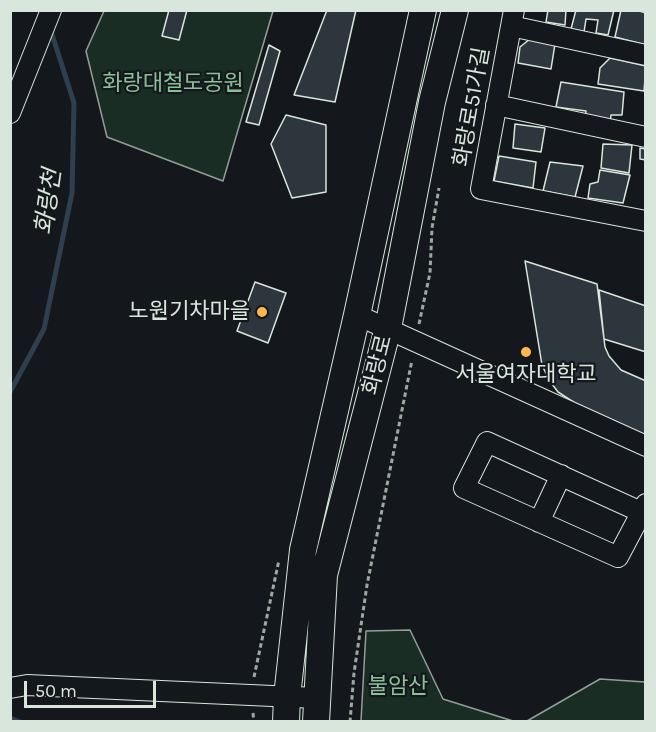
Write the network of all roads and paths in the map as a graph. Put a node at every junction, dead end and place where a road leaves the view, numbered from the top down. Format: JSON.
{"nodes":[{"id":1,"x":51,"y":10,"type":"edge"},
{"id":2,"x":423,"y":10,"type":"edge"},
{"id":3,"x":454,"y":10,"type":"edge"},
{"id":4,"x":512,"y":18,"type":"edge"},
{"id":5,"x":645,"y":55,"type":"edge"},
{"id":6,"x":496,"y":105,"type":"junction"},
{"id":7,"x":10,"y":113,"type":"edge"},
{"id":8,"x":645,"y":137,"type":"edge"},
{"id":9,"x":440,"y":182,"type":"dead end"},
{"id":10,"x":645,"y":221,"type":"edge"},
{"id":11,"x":357,"y":315,"type":"junction"},
{"id":12,"x":388,"y":328,"type":"junction"},
{"id":13,"x":416,"y":341,"type":"junction"},
{"id":14,"x":645,"y":446,"type":"edge"},
{"id":15,"x":561,"y":476,"type":"junction"},
{"id":16,"x":643,"y":508,"type":"edge"},
{"id":17,"x":539,"y":522,"type":"junction"},
{"id":18,"x":19,"y":687,"type":"edge"},
{"id":19,"x":286,"y":710,"type":"edge"},
{"id":20,"x":316,"y":710,"type":"edge"},
{"id":21,"x":350,"y":722,"type":"edge"}],
"edges":[{"from":1,"to":7,"type":"street"},
{"from":2,"to":11,"type":"main road","name":"화랑로"},
{"from":3,"to":12,"type":"main road","name":"화랑로"},
{"from":4,"to":5,"type":"street"},
{"from":4,"to":6,"type":"street","name":"화랑로51가길"},
{"from":6,"to":8,"type":"street"},
{"from":6,"to":10,"type":"street","name":"화랑로51가길"},
{"from":9,"to":13,"type":"path"},
{"from":11,"to":12,"type":"street"},
{"from":11,"to":19,"type":"main road","name":"화랑로"},
{"from":12,"to":13,"type":"street"},
{"from":12,"to":20,"type":"main road","name":"화랑로"},
{"from":13,"to":14,"type":"street"},
{"from":13,"to":21,"type":"path"},
{"from":15,"to":16,"type":"street"},
{"from":15,"to":17,"type":"street"},
{"from":15,"to":17,"type":"street"},
{"from":16,"to":17,"type":"street"},
{"from":18,"to":19,"type":"street"},
{"from":19,"to":20,"type":"street"}]}
